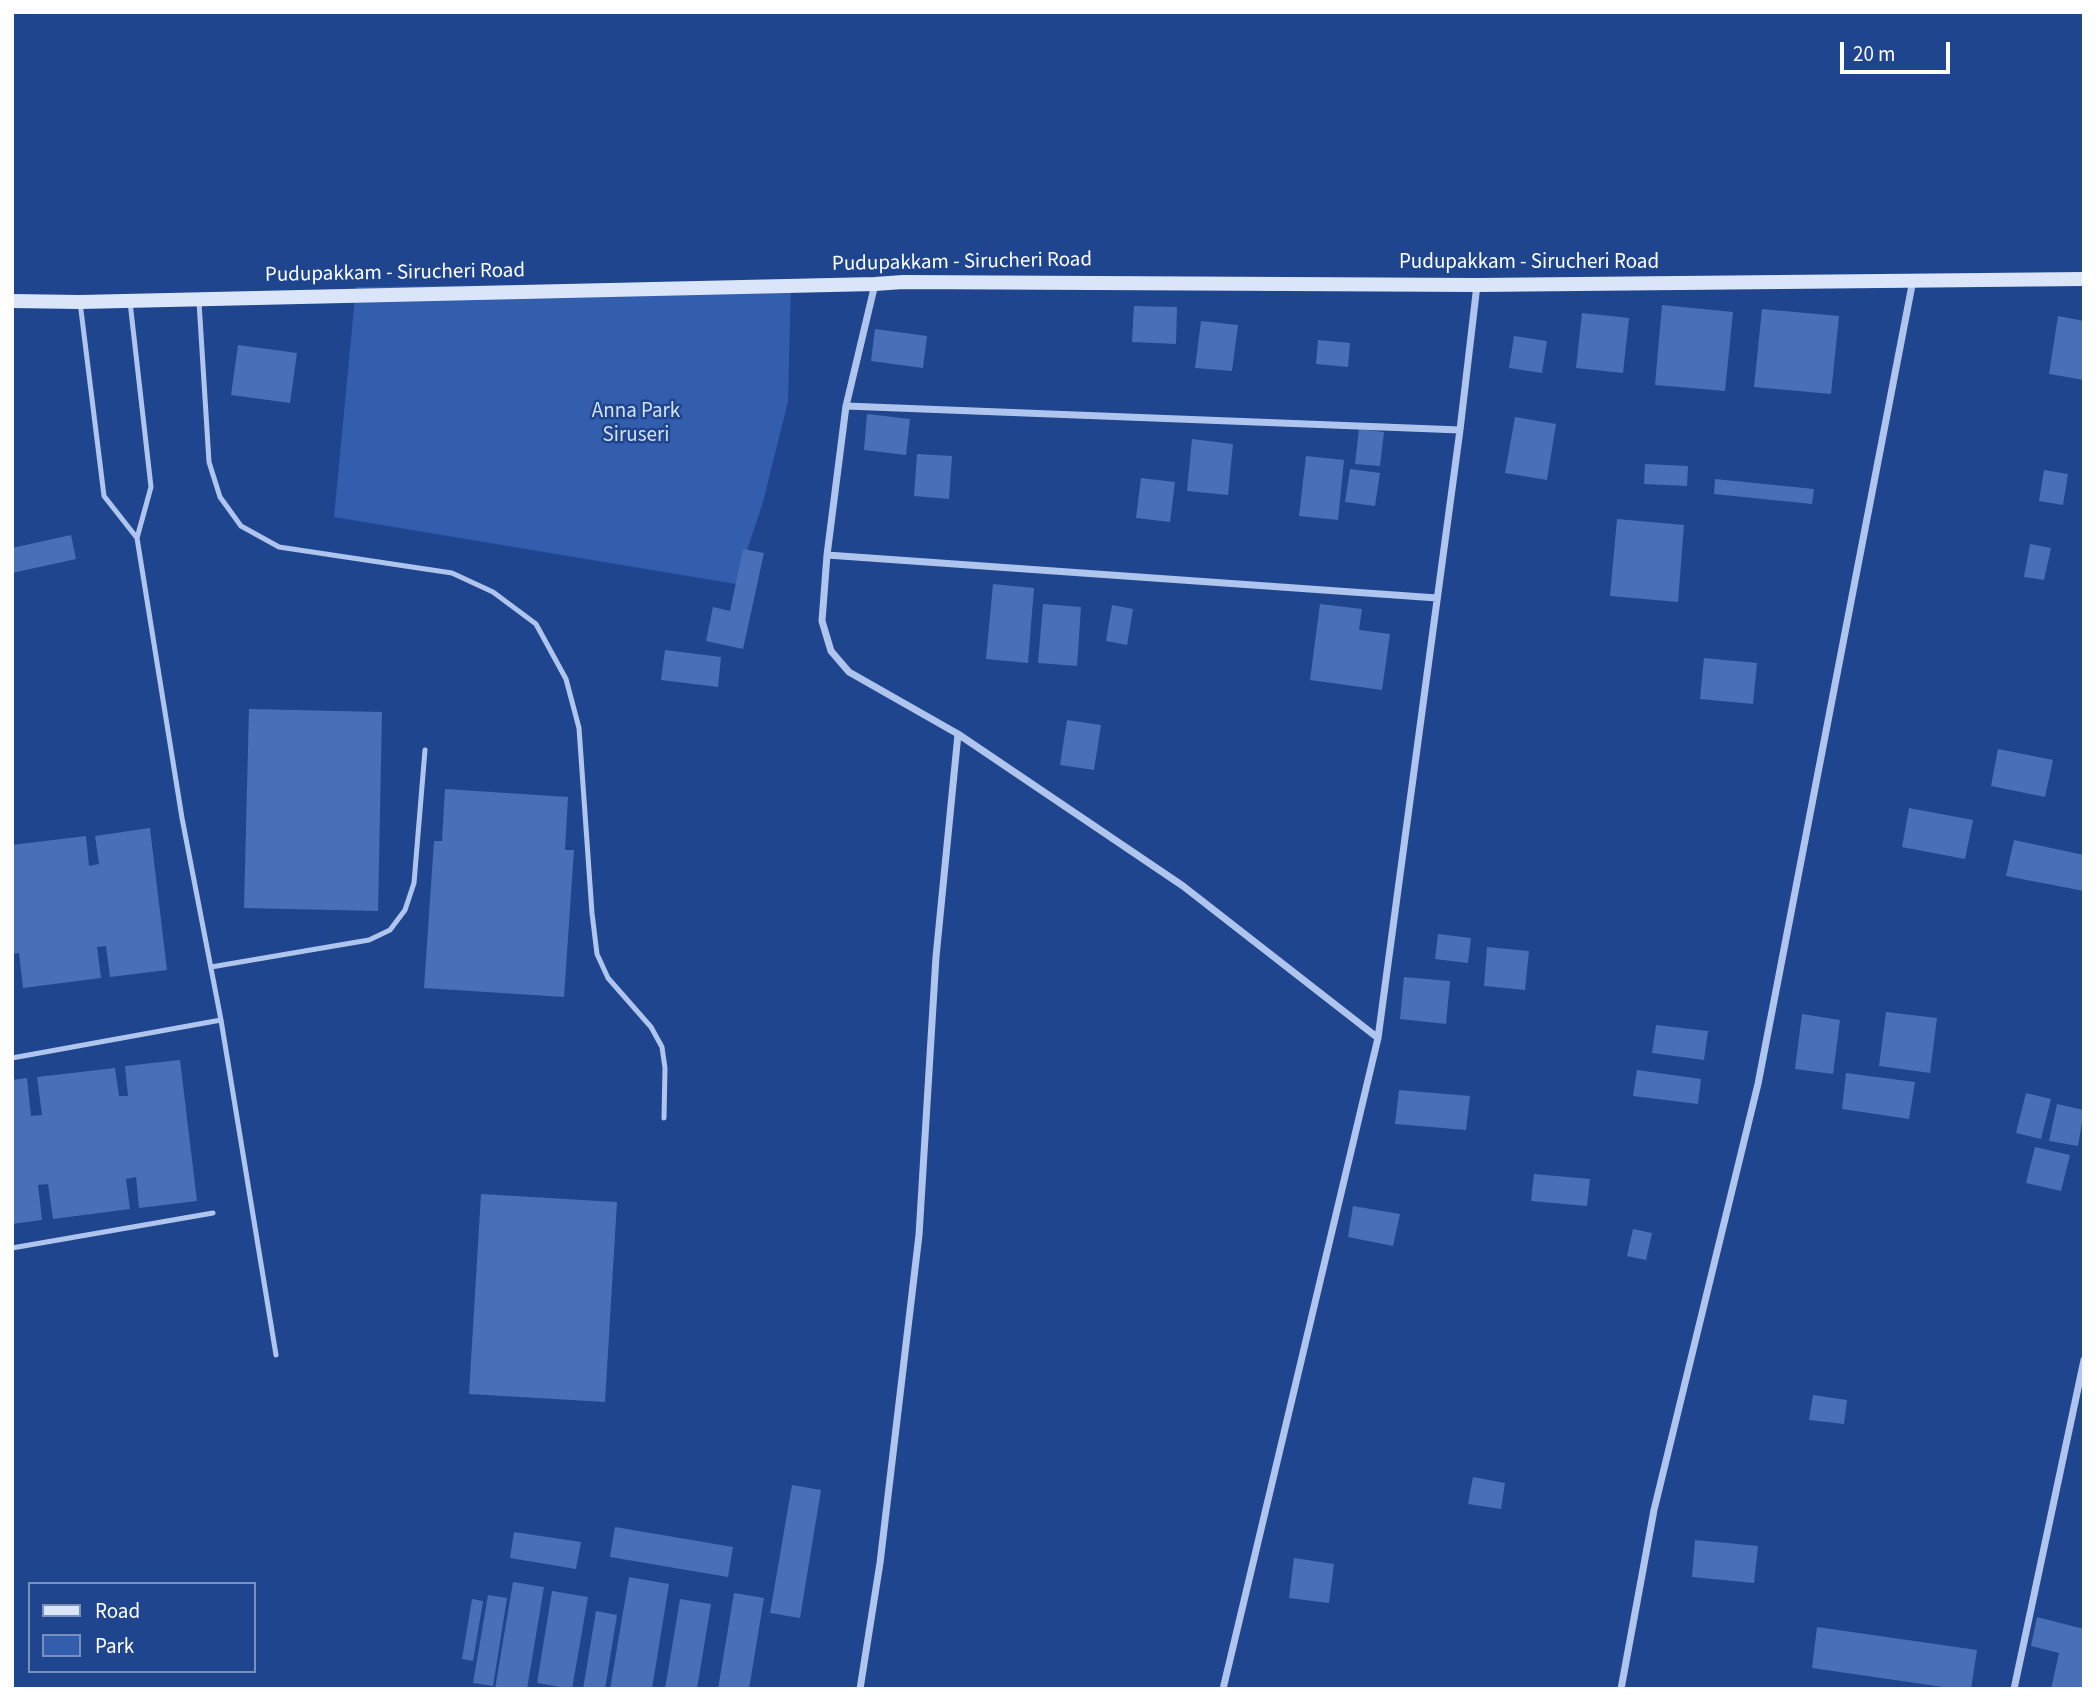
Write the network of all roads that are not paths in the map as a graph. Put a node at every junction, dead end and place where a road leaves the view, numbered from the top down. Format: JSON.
{"nodes":[{"id":1,"x":2084,"y":279,"type":"edge"},
{"id":2,"x":1913,"y":280,"type":"junction"},
{"id":3,"x":875,"y":284,"type":"junction"},
{"id":4,"x":1477,"y":285,"type":"junction"},
{"id":5,"x":199,"y":299,"type":"junction"},
{"id":6,"x":12,"y":301,"type":"edge"},
{"id":7,"x":130,"y":301,"type":"junction"},
{"id":8,"x":80,"y":302,"type":"junction"},
{"id":9,"x":846,"y":406,"type":"junction"},
{"id":10,"x":1460,"y":430,"type":"junction"},
{"id":11,"x":137,"y":538,"type":"junction"},
{"id":12,"x":827,"y":555,"type":"junction"},
{"id":13,"x":1437,"y":598,"type":"junction"},
{"id":14,"x":958,"y":734,"type":"junction"},
{"id":15,"x":425,"y":750,"type":"dead end"},
{"id":16,"x":211,"y":967,"type":"junction"},
{"id":17,"x":221,"y":1020,"type":"junction"},
{"id":18,"x":1378,"y":1038,"type":"junction"},
{"id":19,"x":12,"y":1058,"type":"edge"},
{"id":20,"x":664,"y":1118,"type":"dead end"},
{"id":21,"x":213,"y":1213,"type":"dead end"},
{"id":22,"x":12,"y":1248,"type":"edge"},
{"id":23,"x":276,"y":1355,"type":"dead end"},
{"id":24,"x":2084,"y":1360,"type":"edge"},
{"id":25,"x":860,"y":1689,"type":"edge"},
{"id":26,"x":1223,"y":1689,"type":"edge"},
{"id":27,"x":1621,"y":1689,"type":"edge"},
{"id":28,"x":2014,"y":1689,"type":"edge"}],
"edges":[{"from":1,"to":2,"type":"street","name":"Pudupakkam - Sirucheri Road"},
{"from":2,"to":4,"type":"street","name":"Pudupakkam - Sirucheri Road"},
{"from":2,"to":27,"type":"street"},
{"from":3,"to":4,"type":"street","name":"Pudupakkam - Sirucheri Road"},
{"from":3,"to":5,"type":"street","name":"Pudupakkam - Sirucheri Road"},
{"from":3,"to":9,"type":"street"},
{"from":4,"to":10,"type":"street"},
{"from":5,"to":7,"type":"street","name":"Pudupakkam - Sirucheri Road"},
{"from":5,"to":20,"type":"lane"},
{"from":6,"to":8,"type":"street","name":"Pudupakkam - Sirucheri Road"},
{"from":7,"to":8,"type":"street","name":"Pudupakkam - Sirucheri Road"},
{"from":7,"to":11,"type":"lane"},
{"from":8,"to":11,"type":"lane"},
{"from":9,"to":10,"type":"street"},
{"from":9,"to":12,"type":"street"},
{"from":10,"to":13,"type":"street"},
{"from":11,"to":16,"type":"lane"},
{"from":12,"to":13,"type":"street"},
{"from":12,"to":14,"type":"street"},
{"from":13,"to":18,"type":"street"},
{"from":14,"to":18,"type":"street"},
{"from":14,"to":25,"type":"street"},
{"from":15,"to":16,"type":"lane"},
{"from":16,"to":17,"type":"lane"},
{"from":17,"to":19,"type":"lane"},
{"from":17,"to":23,"type":"lane"},
{"from":18,"to":26,"type":"street"},
{"from":21,"to":22,"type":"lane"},
{"from":24,"to":28,"type":"street"}]}
